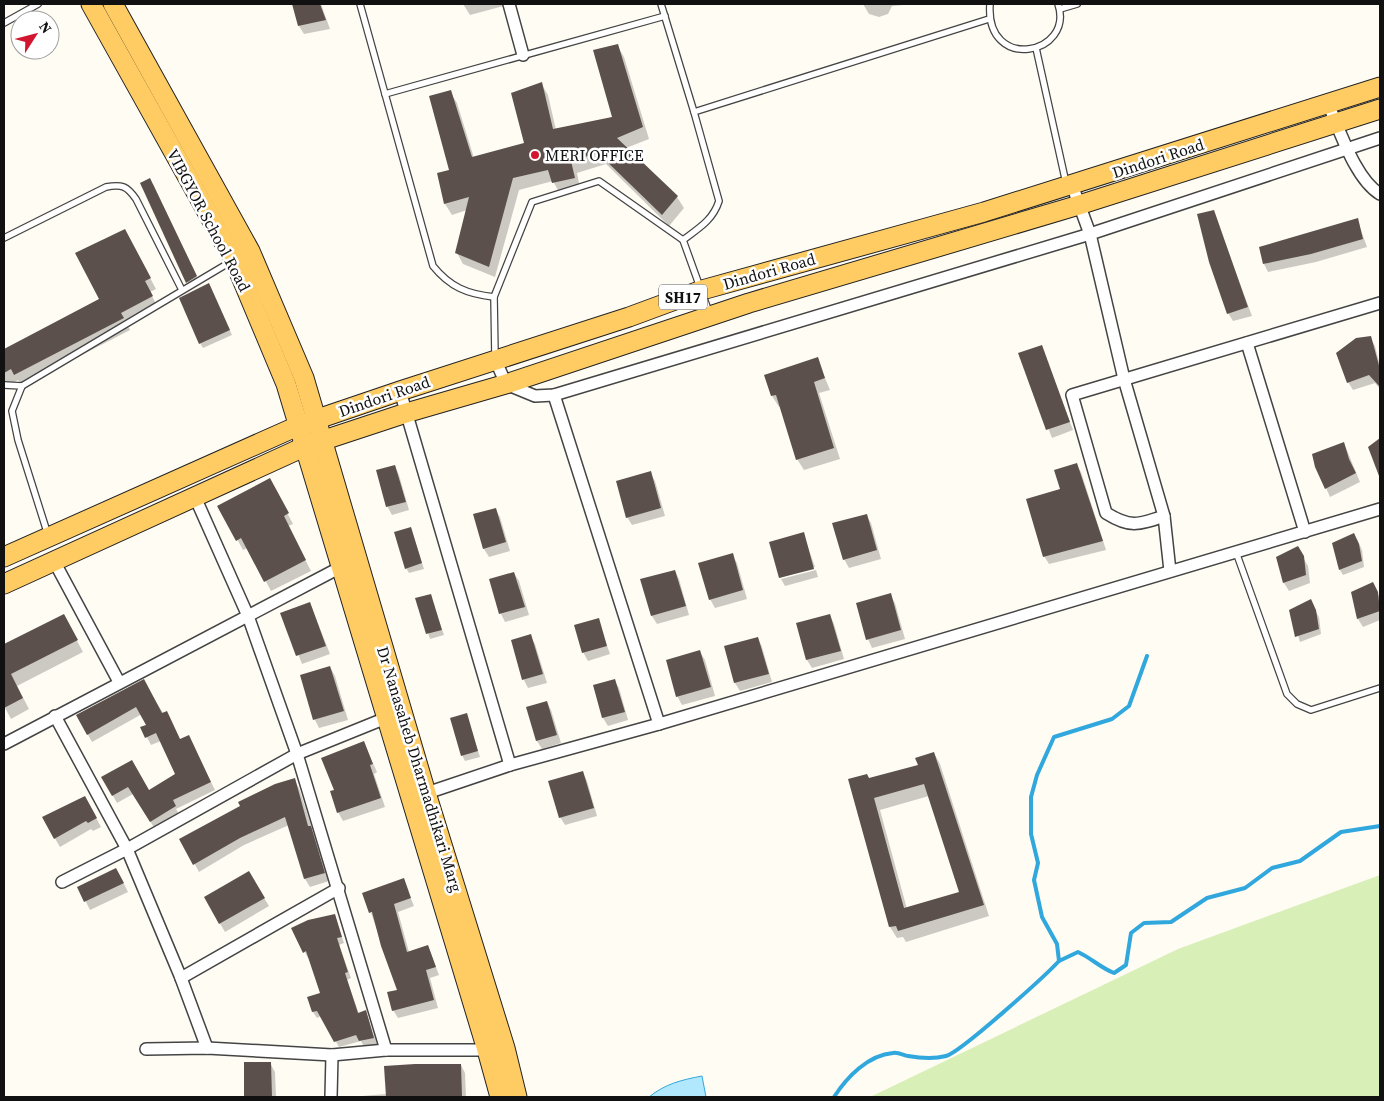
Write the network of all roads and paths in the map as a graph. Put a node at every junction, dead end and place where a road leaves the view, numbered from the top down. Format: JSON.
{"nodes":[{"id":1,"x":38,"y":4,"type":"edge"},
{"id":2,"x":90,"y":4,"type":"edge"},
{"id":3,"x":113,"y":4,"type":"edge"},
{"id":4,"x":360,"y":4,"type":"edge"},
{"id":5,"x":508,"y":4,"type":"edge"},
{"id":6,"x":661,"y":4,"type":"edge"},
{"id":7,"x":990,"y":4,"type":"edge"},
{"id":8,"x":1077,"y":4,"type":"edge"},
{"id":9,"x":1059,"y":6,"type":"edge"},
{"id":10,"x":664,"y":16,"type":"junction"},
{"id":11,"x":989,"y":20,"type":"junction"},
{"id":12,"x":4,"y":23,"type":"edge"},
{"id":13,"x":1036,"y":48,"type":"junction"},
{"id":14,"x":523,"y":56,"type":"junction"},
{"id":15,"x":1380,"y":87,"type":"edge"},
{"id":16,"x":385,"y":94,"type":"junction"},
{"id":17,"x":1328,"y":104,"type":"junction"},
{"id":18,"x":1380,"y":109,"type":"edge"},
{"id":19,"x":694,"y":112,"type":"junction"},
{"id":20,"x":1336,"y":122,"type":"junction"},
{"id":21,"x":1380,"y":138,"type":"edge"},
{"id":22,"x":1348,"y":149,"type":"junction"},
{"id":23,"x":1070,"y":186,"type":"junction"},
{"id":24,"x":1380,"y":194,"type":"edge"},
{"id":25,"x":1079,"y":204,"type":"junction"},
{"id":26,"x":1090,"y":234,"type":"junction"},
{"id":27,"x":4,"y":238,"type":"edge"},
{"id":28,"x":683,"y":240,"type":"junction"},
{"id":29,"x":242,"y":256,"type":"junction"},
{"id":30,"x":182,"y":290,"type":"junction"},
{"id":31,"x":702,"y":290,"type":"junction"},
{"id":32,"x":494,"y":297,"type":"junction"},
{"id":33,"x":1380,"y":303,"type":"edge"},
{"id":34,"x":710,"y":315,"type":"junction"},
{"id":35,"x":1247,"y":343,"type":"junction"},
{"id":36,"x":495,"y":359,"type":"junction"},
{"id":37,"x":1124,"y":379,"type":"junction"},
{"id":38,"x":506,"y":384,"type":"junction"},
{"id":39,"x":4,"y":385,"type":"edge"},
{"id":40,"x":22,"y":386,"type":"junction"},
{"id":41,"x":400,"y":391,"type":"junction"},
{"id":42,"x":554,"y":395,"type":"junction"},
{"id":43,"x":406,"y":413,"type":"junction"},
{"id":44,"x":308,"y":422,"type":"junction"},
{"id":45,"x":314,"y":443,"type":"junction"},
{"id":46,"x":195,"y":497,"type":"junction"},
{"id":47,"x":1380,"y":509,"type":"edge"},
{"id":48,"x":1164,"y":516,"type":"junction"},
{"id":49,"x":1305,"y":532,"type":"junction"},
{"id":50,"x":48,"y":536,"type":"junction"},
{"id":51,"x":1236,"y":552,"type":"junction"},
{"id":52,"x":4,"y":557,"type":"edge"},
{"id":53,"x":54,"y":561,"type":"junction"},
{"id":54,"x":341,"y":567,"type":"junction"},
{"id":55,"x":1170,"y":571,"type":"junction"},
{"id":56,"x":4,"y":584,"type":"edge"},
{"id":57,"x":248,"y":616,"type":"junction"},
{"id":58,"x":119,"y":682,"type":"junction"},
{"id":59,"x":1380,"y":688,"type":"edge"},
{"id":60,"x":55,"y":716,"type":"junction"},
{"id":61,"x":386,"y":718,"type":"junction"},
{"id":62,"x":659,"y":724,"type":"junction"},
{"id":63,"x":4,"y":744,"type":"edge"},
{"id":64,"x":297,"y":754,"type":"junction"},
{"id":65,"x":510,"y":765,"type":"junction"},
{"id":66,"x":418,"y":796,"type":"junction"},
{"id":67,"x":127,"y":849,"type":"junction"},
{"id":68,"x":62,"y":882,"type":"dead end"},
{"id":69,"x":339,"y":888,"type":"junction"},
{"id":70,"x":181,"y":978,"type":"junction"},
{"id":71,"x":207,"y":1048,"type":"junction"},
{"id":72,"x":146,"y":1049,"type":"dead end"},
{"id":73,"x":386,"y":1050,"type":"junction"},
{"id":74,"x":487,"y":1050,"type":"junction"},
{"id":75,"x":332,"y":1055,"type":"junction"},
{"id":76,"x":331,"y":1097,"type":"edge"},
{"id":77,"x":500,"y":1097,"type":"edge"},
{"id":78,"x":517,"y":1097,"type":"edge"}],
"edges":[{"from":1,"to":12,"type":"lane"},
{"from":2,"to":29,"type":"main road","name":"VIBGYOR School Road"},
{"from":3,"to":29,"type":"main road","name":"VIBGYOR School Road"},
{"from":4,"to":16,"type":"lane"},
{"from":5,"to":14,"type":"street"},
{"from":6,"to":10,"type":"lane"},
{"from":7,"to":11,"type":"lane"},
{"from":8,"to":9,"type":"lane"},
{"from":9,"to":13,"type":"lane"},
{"from":10,"to":14,"type":"lane"},
{"from":10,"to":19,"type":"lane"},
{"from":11,"to":13,"type":"lane"},
{"from":11,"to":19,"type":"lane"},
{"from":13,"to":23,"type":"lane"},
{"from":14,"to":16,"type":"lane"},
{"from":15,"to":17,"type":"main road","name":"Dindori Road","number":"SH17"},
{"from":16,"to":32,"type":"lane"},
{"from":17,"to":20,"type":"street"},
{"from":17,"to":23,"type":"main road","name":"Dindori Road","number":"SH17"},
{"from":18,"to":20,"type":"main road"},
{"from":19,"to":28,"type":"lane"},
{"from":20,"to":22,"type":"street"},
{"from":20,"to":25,"type":"main road"},
{"from":21,"to":22,"type":"street"},
{"from":22,"to":24,"type":"street"},
{"from":22,"to":26,"type":"street"},
{"from":23,"to":25,"type":"street"},
{"from":23,"to":31,"type":"main road","name":"Dindori Road","number":"SH17"},
{"from":25,"to":26,"type":"street"},
{"from":25,"to":34,"type":"main road"},
{"from":26,"to":37,"type":"street"},
{"from":26,"to":42,"type":"street"},
{"from":27,"to":30,"type":"lane"},
{"from":28,"to":31,"type":"lane"},
{"from":28,"to":32,"type":"lane"},
{"from":29,"to":30,"type":"lane"},
{"from":29,"to":44,"type":"main road","name":"VIBGYOR School Road"},
{"from":30,"to":40,"type":"lane"},
{"from":31,"to":34,"type":"lane"},
{"from":31,"to":36,"type":"main road","name":"Dindori Road","number":"SH17"},
{"from":32,"to":36,"type":"lane"},
{"from":33,"to":35,"type":"street"},
{"from":34,"to":38,"type":"main road"},
{"from":35,"to":37,"type":"street"},
{"from":35,"to":49,"type":"street"},
{"from":36,"to":38,"type":"street"},
{"from":36,"to":41,"type":"main road","name":"Dindori Road","number":"SH17"},
{"from":37,"to":48,"type":"street"},
{"from":37,"to":48,"type":"street"},
{"from":38,"to":42,"type":"street"},
{"from":38,"to":43,"type":"main road"},
{"from":39,"to":40,"type":"lane"},
{"from":40,"to":50,"type":"lane"},
{"from":41,"to":43,"type":"street"},
{"from":41,"to":44,"type":"main road","name":"Dindori Road","number":"SH17"},
{"from":42,"to":62,"type":"street"},
{"from":43,"to":45,"type":"main road"},
{"from":43,"to":65,"type":"street"},
{"from":44,"to":45,"type":"main road","name":"VIBGYOR School Road"},
{"from":44,"to":50,"type":"main road","name":"Dindori Road","number":"SH17"},
{"from":45,"to":46,"type":"main road"},
{"from":45,"to":54,"type":"main road","name":"Dr Nanasaheb Dharmadhikari Marg"},
{"from":45,"to":66,"type":"main road","name":"Dr Nanasaheb Dharmadhikari Marg"},
{"from":46,"to":53,"type":"main road"},
{"from":46,"to":57,"type":"street"},
{"from":47,"to":49,"type":"street"},
{"from":48,"to":55,"type":"street"},
{"from":49,"to":51,"type":"street"},
{"from":50,"to":52,"type":"main road","name":"Dindori Road","number":"SH17"},
{"from":51,"to":55,"type":"street"},
{"from":51,"to":59,"type":"lane"},
{"from":53,"to":56,"type":"main road"},
{"from":53,"to":58,"type":"street"},
{"from":54,"to":57,"type":"street"},
{"from":54,"to":61,"type":"main road","name":"Dr Nanasaheb Dharmadhikari Marg"},
{"from":55,"to":62,"type":"street"},
{"from":57,"to":58,"type":"street"},
{"from":57,"to":64,"type":"street"},
{"from":58,"to":60,"type":"street"},
{"from":60,"to":63,"type":"street"},
{"from":60,"to":67,"type":"street"},
{"from":61,"to":64,"type":"street"},
{"from":61,"to":66,"type":"main road","name":"Dr Nanasaheb Dharmadhikari Marg"},
{"from":62,"to":65,"type":"street"},
{"from":64,"to":67,"type":"street"},
{"from":64,"to":69,"type":"street"},
{"from":65,"to":66,"type":"street"},
{"from":66,"to":74,"type":"main road","name":"Dr Nanasaheb Dharmadhikari Marg"},
{"from":66,"to":78,"type":"main road","name":"Dr Nanasaheb Dharmadhikari Marg"},
{"from":67,"to":68,"type":"street"},
{"from":67,"to":70,"type":"street"},
{"from":69,"to":70,"type":"street"},
{"from":69,"to":73,"type":"street"},
{"from":70,"to":71,"type":"street"},
{"from":71,"to":72,"type":"street"},
{"from":71,"to":75,"type":"street"},
{"from":73,"to":74,"type":"street"},
{"from":73,"to":75,"type":"street"},
{"from":74,"to":77,"type":"main road","name":"Dr Nanasaheb Dharmadhikari Marg"},
{"from":75,"to":76,"type":"street"}]}
